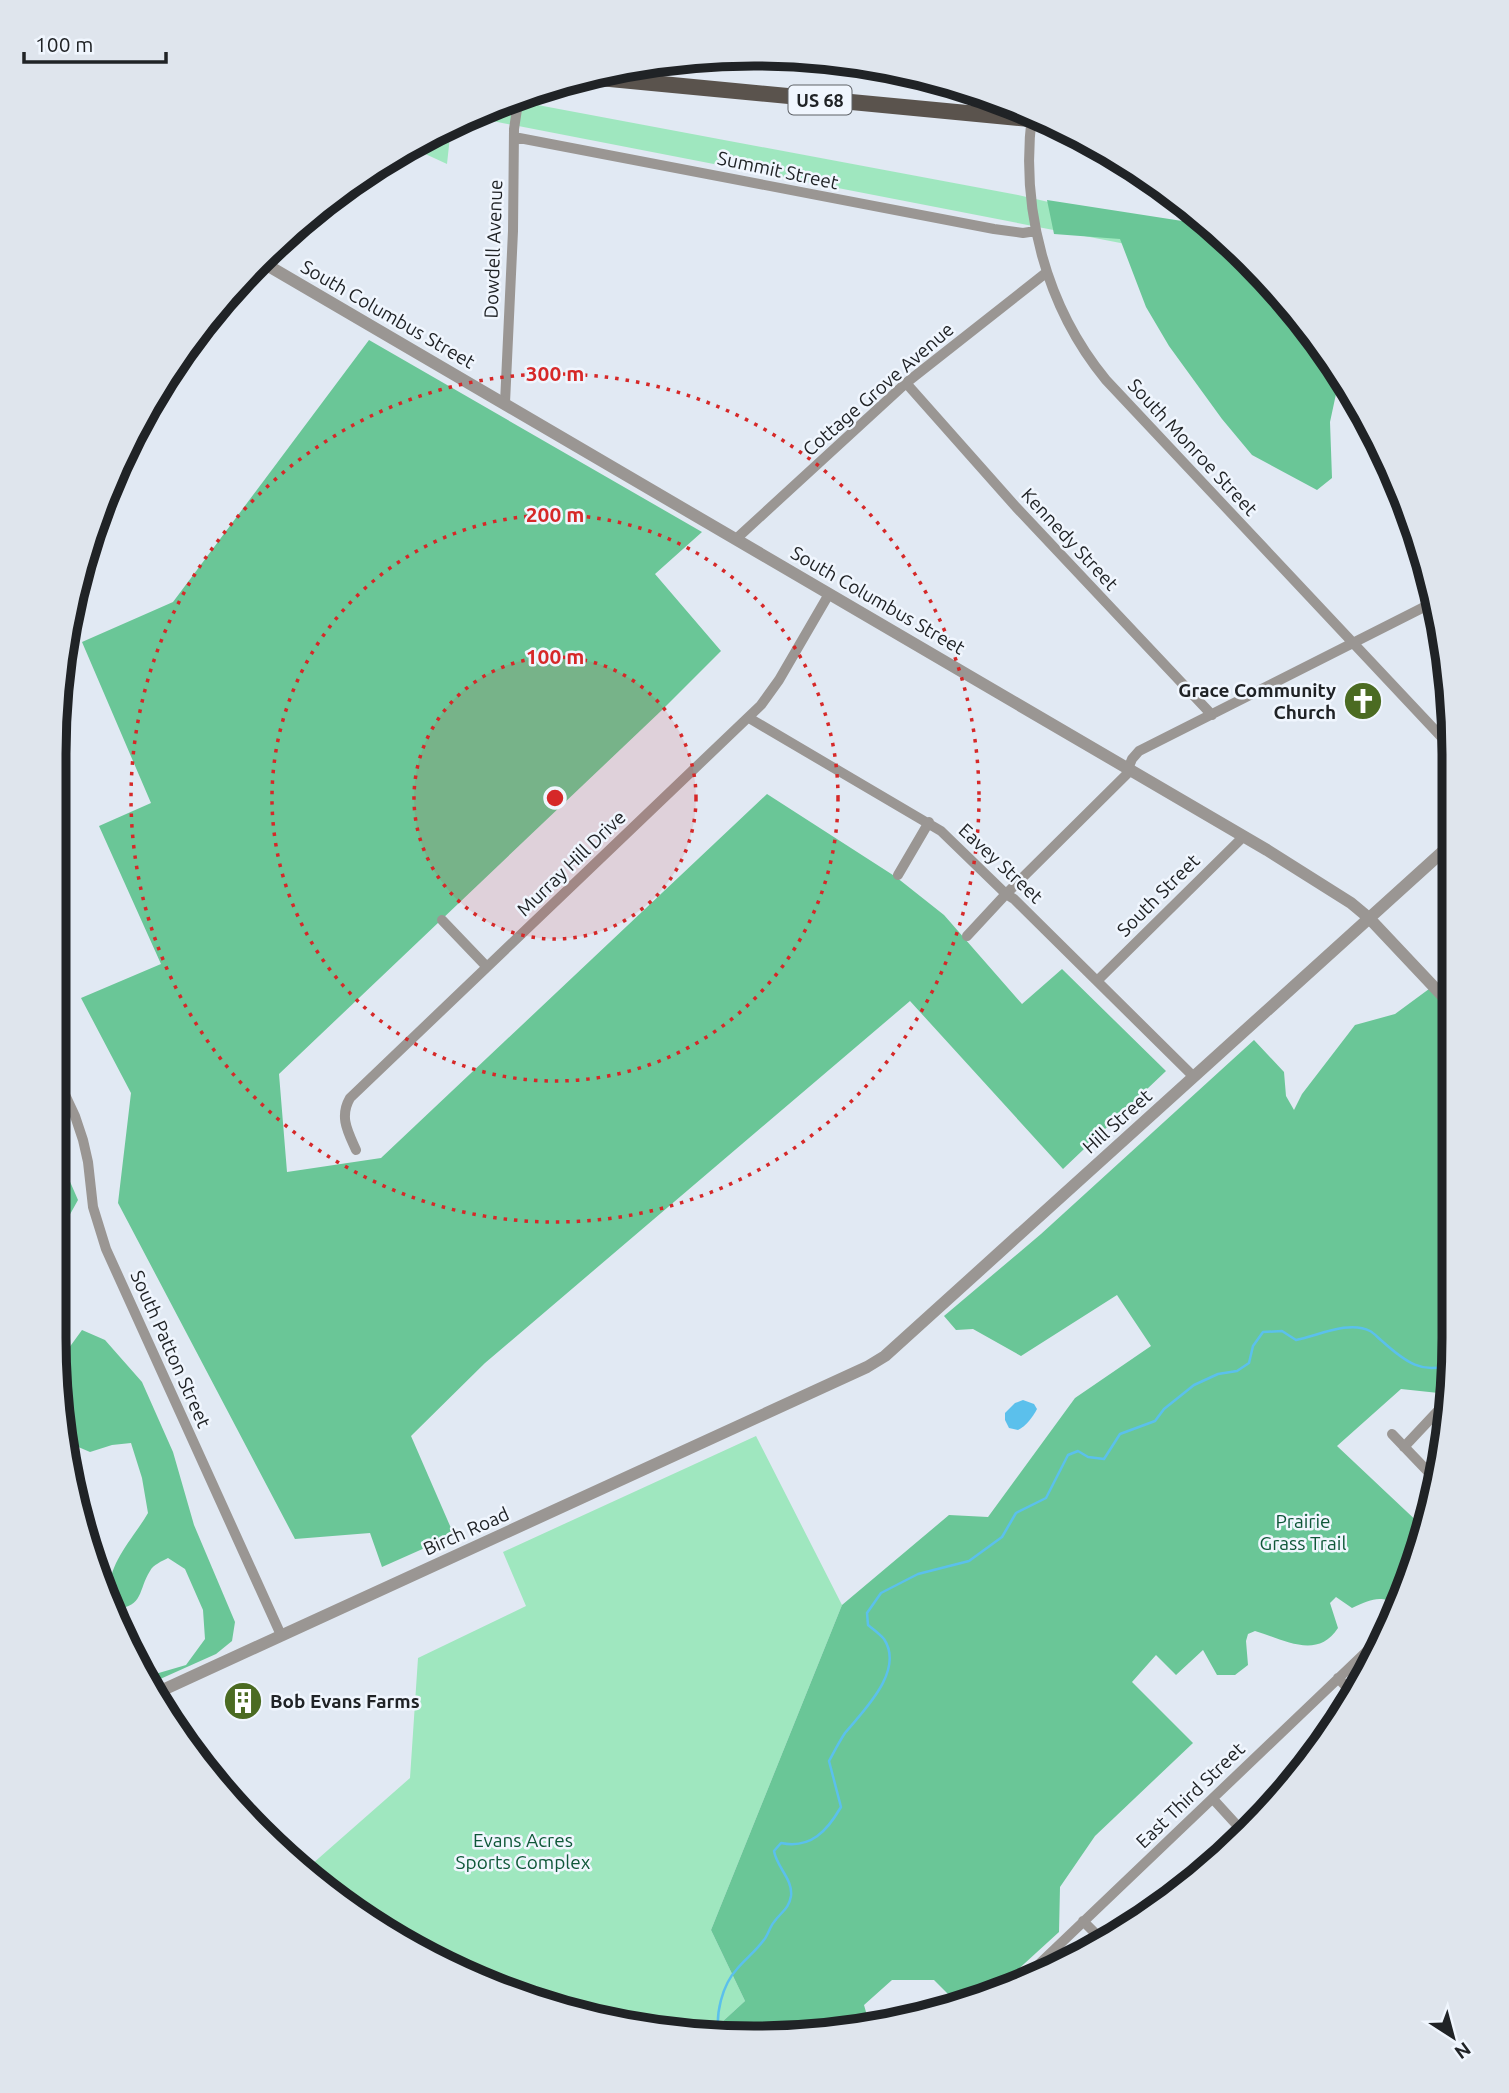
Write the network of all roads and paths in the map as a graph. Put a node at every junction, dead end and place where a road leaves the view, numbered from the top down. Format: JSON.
{"nodes":[{"id":1,"x":630,"y":78,"type":"edge"},
{"id":2,"x":518,"y":109,"type":"edge"},
{"id":3,"x":1006,"y":115,"type":"edge"},
{"id":4,"x":1032,"y":125,"type":"edge"},
{"id":5,"x":514,"y":138,"type":"junction"},
{"id":6,"x":1035,"y":231,"type":"junction"},
{"id":7,"x":269,"y":267,"type":"edge"},
{"id":8,"x":1047,"y":272,"type":"junction"},
{"id":9,"x":906,"y":383,"type":"junction"},
{"id":10,"x":505,"y":403,"type":"junction"},
{"id":11,"x":736,"y":539,"type":"junction"},
{"id":12,"x":830,"y":594,"type":"junction"},
{"id":13,"x":1426,"y":606,"type":"edge"},
{"id":14,"x":1353,"y":642,"type":"junction"},
{"id":15,"x":1212,"y":715,"type":"junction"},
{"id":16,"x":749,"y":718,"type":"junction"},
{"id":17,"x":1442,"y":737,"type":"edge"},
{"id":18,"x":1129,"y":770,"type":"junction"},
{"id":19,"x":929,"y":822,"type":"junction"},
{"id":20,"x":1244,"y":836,"type":"junction"},
{"id":21,"x":1442,"y":852,"type":"edge"},
{"id":22,"x":898,"y":875,"type":"dead end"},
{"id":23,"x":1006,"y":894,"type":"junction"},
{"id":24,"x":1369,"y":918,"type":"junction"},
{"id":25,"x":442,"y":920,"type":"dead end"},
{"id":26,"x":967,"y":936,"type":"dead end"},
{"id":27,"x":487,"y":967,"type":"junction"},
{"id":28,"x":1097,"y":981,"type":"junction"},
{"id":29,"x":1442,"y":995,"type":"edge"},
{"id":30,"x":1194,"y":1077,"type":"junction"},
{"id":31,"x":67,"y":1106,"type":"edge"},
{"id":32,"x":356,"y":1150,"type":"dead end"},
{"id":33,"x":793,"y":1402,"type":"joint"},
{"id":34,"x":1439,"y":1410,"type":"edge"},
{"id":35,"x":1392,"y":1434,"type":"dead end"},
{"id":36,"x":1404,"y":1447,"type":"junction"},
{"id":37,"x":1429,"y":1473,"type":"edge"},
{"id":38,"x":281,"y":1634,"type":"junction"},
{"id":39,"x":1369,"y":1649,"type":"edge"},
{"id":40,"x":1338,"y":1678,"type":"junction"},
{"id":41,"x":1347,"y":1688,"type":"edge"},
{"id":42,"x":163,"y":1690,"type":"edge"},
{"id":43,"x":1213,"y":1799,"type":"junction"},
{"id":44,"x":1239,"y":1827,"type":"edge"},
{"id":45,"x":1083,"y":1921,"type":"junction"},
{"id":46,"x":1097,"y":1935,"type":"edge"},
{"id":47,"x":1037,"y":1966,"type":"edge"}],
"edges":[{"from":1,"to":3,"type":"main road","number":"US 68"},
{"from":2,"to":5,"type":"street","name":"Dowdell Avenue"},
{"from":4,"to":6,"type":"street","name":"South Monroe Street"},
{"from":5,"to":6,"type":"street","name":"Summit Street"},
{"from":5,"to":10,"type":"street","name":"Dowdell Avenue"},
{"from":6,"to":8,"type":"street","name":"South Monroe Street"},
{"from":7,"to":10,"type":"street","name":"South Columbus Street"},
{"from":8,"to":9,"type":"street","name":"Cottage Grove Avenue"},
{"from":8,"to":14,"type":"street","name":"South Monroe Street"},
{"from":9,"to":11,"type":"street","name":"Cottage Grove Avenue"},
{"from":9,"to":15,"type":"street","name":"Kennedy Street"},
{"from":10,"to":11,"type":"street","name":"South Columbus Street"},
{"from":11,"to":12,"type":"street","name":"South Columbus Street"},
{"from":12,"to":16,"type":"street","name":"Murray Hill Drive"},
{"from":12,"to":18,"type":"street","name":"South Columbus Street"},
{"from":13,"to":14,"type":"street"},
{"from":14,"to":15,"type":"street"},
{"from":14,"to":17,"type":"street","name":"South Monroe Street"},
{"from":15,"to":18,"type":"street"},
{"from":16,"to":19,"type":"street","name":"Eavey Street"},
{"from":16,"to":27,"type":"street","name":"Murray Hill Drive"},
{"from":18,"to":20,"type":"street","name":"South Columbus Street"},
{"from":18,"to":23,"type":"street"},
{"from":19,"to":22,"type":"street"},
{"from":19,"to":23,"type":"street","name":"Eavey Street"},
{"from":20,"to":24,"type":"street","name":"South Columbus Street"},
{"from":20,"to":28,"type":"street","name":"South Street"},
{"from":21,"to":24,"type":"street","name":"Hill Street"},
{"from":23,"to":26,"type":"street"},
{"from":23,"to":28,"type":"street","name":"Eavey Street"},
{"from":24,"to":29,"type":"street","name":"South Columbus Street"},
{"from":24,"to":30,"type":"street","name":"Hill Street"},
{"from":25,"to":27,"type":"street"},
{"from":27,"to":32,"type":"street","name":"Murray Hill Drive"},
{"from":28,"to":30,"type":"street","name":"Eavey Street"},
{"from":30,"to":33,"type":"street","name":"Hill Street"},
{"from":31,"to":38,"type":"street","name":"South Patton Street"},
{"from":33,"to":38,"type":"street","name":"Birch Road"},
{"from":34,"to":36,"type":"street"},
{"from":35,"to":36,"type":"street"},
{"from":36,"to":37,"type":"street"},
{"from":38,"to":42,"type":"street","name":"Birch Road"},
{"from":39,"to":40,"type":"street","name":"East Third Street"},
{"from":40,"to":41,"type":"street"},
{"from":40,"to":43,"type":"street","name":"East Third Street"},
{"from":43,"to":44,"type":"street"},
{"from":43,"to":45,"type":"street","name":"East Third Street"},
{"from":45,"to":46,"type":"street"},
{"from":45,"to":47,"type":"street","name":"East Third Street"}]}
